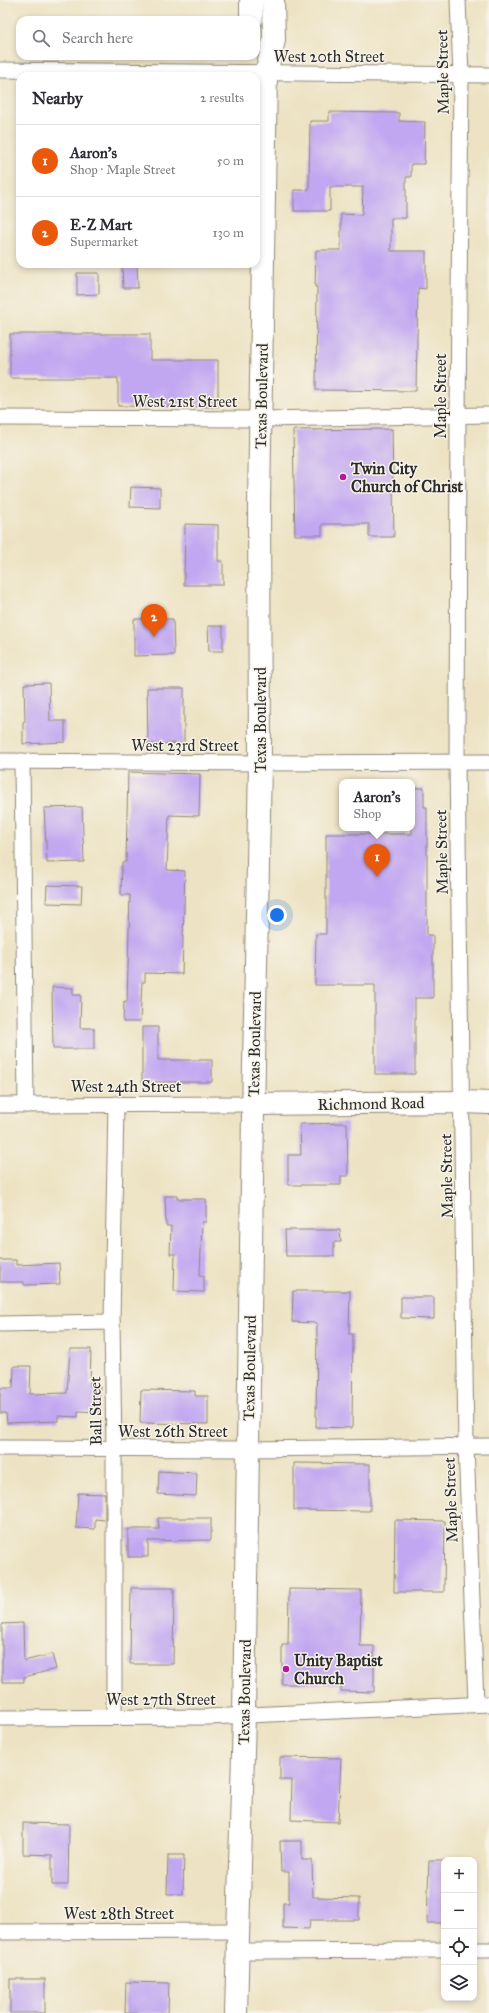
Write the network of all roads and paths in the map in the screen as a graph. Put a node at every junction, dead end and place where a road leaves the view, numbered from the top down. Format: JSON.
{"nodes":[{"id":1,"x":251,"y":0,"type":"edge"},
{"id":2,"x":273,"y":0,"type":"edge"},
{"id":3,"x":458,"y":0,"type":"edge"},
{"id":4,"x":251,"y":16,"type":"edge"},
{"id":5,"x":261,"y":65,"type":"edge"},
{"id":6,"x":0,"y":70,"type":"edge"},
{"id":7,"x":461,"y":75,"type":"junction"},
{"id":8,"x":489,"y":75,"type":"edge"},
{"id":9,"x":458,"y":415,"type":"junction"},
{"id":10,"x":489,"y":415,"type":"edge"},
{"id":11,"x":0,"y":418,"type":"edge"},
{"id":12,"x":260,"y":419,"type":"junction"},
{"id":13,"x":0,"y":761,"type":"edge"},
{"id":14,"x":22,"y":761,"type":"junction"},
{"id":15,"x":457,"y":762,"type":"junction"},
{"id":16,"x":489,"y":762,"type":"edge"},
{"id":17,"x":260,"y":763,"type":"junction"},
{"id":18,"x":463,"y":1102,"type":"junction"},
{"id":19,"x":489,"y":1103,"type":"edge"},
{"id":20,"x":116,"y":1104,"type":"junction"},
{"id":21,"x":253,"y":1104,"type":"junction"},
{"id":22,"x":0,"y":1105,"type":"edge"},
{"id":23,"x":26,"y":1105,"type":"junction"},
{"id":24,"x":112,"y":1322,"type":"junction"},
{"id":25,"x":0,"y":1324,"type":"edge"},
{"id":26,"x":466,"y":1446,"type":"junction"},
{"id":27,"x":489,"y":1446,"type":"edge"},
{"id":28,"x":0,"y":1448,"type":"edge"},
{"id":29,"x":114,"y":1448,"type":"junction"},
{"id":30,"x":248,"y":1449,"type":"junction"},
{"id":31,"x":483,"y":1703,"type":"edge"},
{"id":32,"x":244,"y":1715,"type":"junction"},
{"id":33,"x":114,"y":1717,"type":"junction"},
{"id":34,"x":0,"y":1718,"type":"edge"},
{"id":35,"x":0,"y":1932,"type":"edge"},
{"id":36,"x":237,"y":1941,"type":"junction"},
{"id":37,"x":441,"y":1950,"type":"edge"},
{"id":38,"x":477,"y":1950,"type":"edge"},
{"id":39,"x":489,"y":1950,"type":"edge"},
{"id":40,"x":236,"y":2013,"type":"edge"}],
"edges":[{"from":1,"to":4,"type":"main road"},
{"from":2,"to":5,"type":"main road","name":"Texas Boulevard"},
{"from":3,"to":7,"type":"street","name":"Maple Street"},
{"from":5,"to":6,"type":"street","name":"West 20th Street"},
{"from":5,"to":7,"type":"street","name":"West 20th Street"},
{"from":5,"to":12,"type":"main road","name":"Texas Boulevard"},
{"from":7,"to":8,"type":"street","name":"West 20th Street"},
{"from":7,"to":9,"type":"street","name":"Maple Street"},
{"from":9,"to":10,"type":"street","name":"West 21st Street"},
{"from":9,"to":12,"type":"street","name":"West 21st Street"},
{"from":9,"to":15,"type":"street","name":"Maple Street"},
{"from":11,"to":12,"type":"street","name":"West 21st Street"},
{"from":12,"to":17,"type":"main road","name":"Texas Boulevard"},
{"from":13,"to":14,"type":"street","name":"West 23rd Street"},
{"from":14,"to":17,"type":"street","name":"West 23rd Street"},
{"from":14,"to":23,"type":"street"},
{"from":15,"to":16,"type":"street","name":"West 23rd Street"},
{"from":15,"to":17,"type":"street","name":"West 23rd Street"},
{"from":15,"to":18,"type":"street","name":"Maple Street"},
{"from":17,"to":21,"type":"main road","name":"Texas Boulevard"},
{"from":18,"to":19,"type":"main road","name":"Richmond Road"},
{"from":18,"to":21,"type":"main road","name":"Richmond Road"},
{"from":18,"to":26,"type":"street","name":"Maple Street"},
{"from":20,"to":21,"type":"street","name":"West 24th Street"},
{"from":20,"to":23,"type":"street","name":"West 24th Street"},
{"from":20,"to":24,"type":"street","name":"Ball Street"},
{"from":21,"to":30,"type":"main road","name":"Texas Boulevard"},
{"from":22,"to":23,"type":"street","name":"West 24th Street"},
{"from":24,"to":25,"type":"street"},
{"from":24,"to":29,"type":"street","name":"Ball Street"},
{"from":26,"to":27,"type":"street","name":"West 26th Street"},
{"from":26,"to":30,"type":"street","name":"West 26th Street"},
{"from":26,"to":31,"type":"street","name":"Maple Street"},
{"from":28,"to":29,"type":"street","name":"West 26th Street"},
{"from":29,"to":30,"type":"street","name":"West 26th Street"},
{"from":29,"to":33,"type":"street","name":"Ball Street"},
{"from":30,"to":32,"type":"main road","name":"Texas Boulevard"},
{"from":31,"to":32,"type":"street","name":"West 27th Street"},
{"from":32,"to":33,"type":"street","name":"West 27th Street"},
{"from":32,"to":36,"type":"main road","name":"Texas Boulevard"},
{"from":33,"to":34,"type":"street","name":"West 27th Street"},
{"from":35,"to":36,"type":"street","name":"West 28th Street"},
{"from":36,"to":37,"type":"street","name":"West 28th Street"},
{"from":36,"to":40,"type":"main road","name":"Texas Boulevard"},
{"from":38,"to":39,"type":"street"}]}
